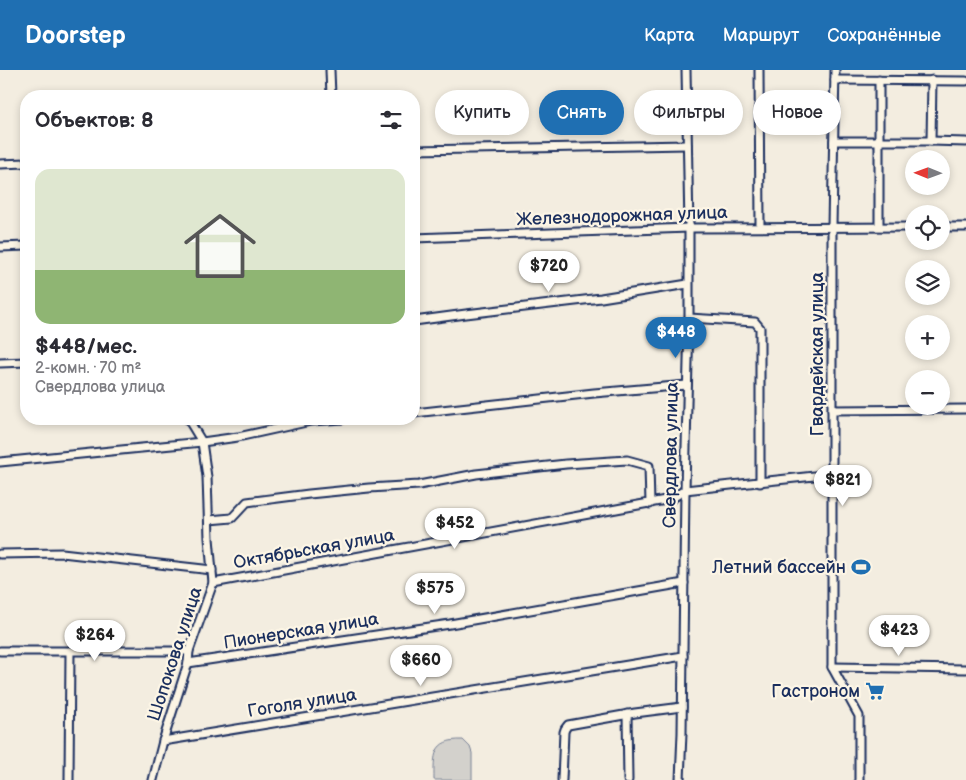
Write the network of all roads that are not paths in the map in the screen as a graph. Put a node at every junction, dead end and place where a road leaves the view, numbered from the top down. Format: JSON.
{"nodes":[{"id":1,"x":330,"y":70,"type":"edge"},
{"id":2,"x":686,"y":70,"type":"edge"},
{"id":3,"x":759,"y":70,"type":"edge"},
{"id":4,"x":834,"y":70,"type":"edge"},
{"id":5,"x":835,"y":80,"type":"junction"},
{"id":6,"x":879,"y":80,"type":"junction"},
{"id":7,"x":932,"y":80,"type":"junction"},
{"id":8,"x":966,"y":81,"type":"edge"},
{"id":9,"x":331,"y":90,"type":"edge"},
{"id":10,"x":834,"y":141,"type":"junction"},
{"id":11,"x":879,"y":141,"type":"junction"},
{"id":12,"x":932,"y":141,"type":"junction"},
{"id":13,"x":966,"y":142,"type":"edge"},
{"id":14,"x":687,"y":145,"type":"junction"},
{"id":15,"x":420,"y":150,"type":"edge"},
{"id":16,"x":20,"y":163,"type":"edge"},
{"id":17,"x":0,"y":164,"type":"edge"},
{"id":18,"x":832,"y":226,"type":"junction"},
{"id":19,"x":878,"y":226,"type":"junction"},
{"id":20,"x":905,"y":226,"type":"edge"},
{"id":21,"x":950,"y":226,"type":"edge"},
{"id":22,"x":966,"y":226,"type":"edge"},
{"id":23,"x":760,"y":227,"type":"junction"},
{"id":24,"x":689,"y":228,"type":"junction"},
{"id":25,"x":420,"y":238,"type":"edge"},
{"id":26,"x":0,"y":246,"type":"edge"},
{"id":27,"x":20,"y":246,"type":"edge"},
{"id":28,"x":688,"y":284,"type":"junction"},
{"id":29,"x":688,"y":318,"type":"junction"},
{"id":30,"x":420,"y":320,"type":"edge"},
{"id":31,"x":20,"y":362,"type":"edge"},
{"id":32,"x":0,"y":363,"type":"edge"},
{"id":33,"x":686,"y":385,"type":"junction"},
{"id":34,"x":832,"y":410,"type":"junction"},
{"id":35,"x":966,"y":410,"type":"edge"},
{"id":36,"x":420,"y":412,"type":"edge"},
{"id":37,"x":192,"y":425,"type":"edge"},
{"id":38,"x":293,"y":425,"type":"edge"},
{"id":39,"x":202,"y":442,"type":"junction"},
{"id":40,"x":0,"y":462,"type":"edge"},
{"id":41,"x":833,"y":474,"type":"junction"},
{"id":42,"x":760,"y":482,"type":"junction"},
{"id":43,"x":685,"y":490,"type":"junction"},
{"id":44,"x":650,"y":504,"type":"junction"},
{"id":45,"x":209,"y":520,"type":"junction"},
{"id":46,"x":0,"y":554,"type":"edge"},
{"id":47,"x":212,"y":570,"type":"junction"},
{"id":48,"x":213,"y":583,"type":"junction"},
{"id":49,"x":684,"y":583,"type":"junction"},
{"id":50,"x":189,"y":650,"type":"junction"},
{"id":51,"x":0,"y":651,"type":"edge"},
{"id":52,"x":70,"y":651,"type":"junction"},
{"id":53,"x":683,"y":656,"type":"junction"},
{"id":54,"x":188,"y":663,"type":"junction"},
{"id":55,"x":832,"y":667,"type":"junction"},
{"id":56,"x":966,"y":669,"type":"edge"},
{"id":57,"x":682,"y":707,"type":"junction"},
{"id":58,"x":627,"y":714,"type":"junction"},
{"id":59,"x":163,"y":741,"type":"junction"},
{"id":60,"x":70,"y":780,"type":"edge"},
{"id":61,"x":152,"y":780,"type":"edge"},
{"id":62,"x":562,"y":780,"type":"edge"},
{"id":63,"x":628,"y":780,"type":"edge"},
{"id":64,"x":680,"y":780,"type":"edge"},
{"id":65,"x":859,"y":780,"type":"edge"}],
"edges":[{"from":1,"to":9,"type":"street"},
{"from":2,"to":14,"type":"street","name":"Свердлова улица"},
{"from":3,"to":23,"type":"street"},
{"from":4,"to":5,"type":"street","name":"Гвардейская улица"},
{"from":5,"to":6,"type":"street"},
{"from":5,"to":10,"type":"street","name":"Гвардейская улица"},
{"from":6,"to":7,"type":"street"},
{"from":6,"to":11,"type":"street"},
{"from":7,"to":8,"type":"street"},
{"from":7,"to":12,"type":"street"},
{"from":10,"to":11,"type":"street"},
{"from":10,"to":18,"type":"street","name":"Гвардейская улица"},
{"from":11,"to":12,"type":"street"},
{"from":11,"to":19,"type":"street"},
{"from":12,"to":13,"type":"street"},
{"from":14,"to":15,"type":"street"},
{"from":14,"to":24,"type":"street","name":"Свердлова улица"},
{"from":16,"to":17,"type":"street"},
{"from":18,"to":19,"type":"street","name":"Железнодорожная улица"},
{"from":18,"to":23,"type":"street","name":"Железнодорожная улица"},
{"from":18,"to":34,"type":"street","name":"Гвардейская улица"},
{"from":19,"to":20,"type":"street","name":"Железнодорожная улица"},
{"from":21,"to":22,"type":"street"},
{"from":23,"to":24,"type":"street","name":"Железнодорожная улица"},
{"from":24,"to":25,"type":"street","name":"Железнодорожная улица"},
{"from":24,"to":28,"type":"street","name":"Свердлова улица"},
{"from":26,"to":27,"type":"street"},
{"from":28,"to":29,"type":"street","name":"Свердлова улица"},
{"from":28,"to":30,"type":"street"},
{"from":29,"to":33,"type":"street","name":"Свердлова улица"},
{"from":29,"to":42,"type":"street"},
{"from":31,"to":32,"type":"street"},
{"from":33,"to":36,"type":"street"},
{"from":33,"to":43,"type":"street","name":"Свердлова улица"},
{"from":34,"to":35,"type":"street"},
{"from":34,"to":41,"type":"street","name":"Гвардейская улица"},
{"from":37,"to":39,"type":"street","name":"Шопокова улица"},
{"from":38,"to":39,"type":"street"},
{"from":39,"to":40,"type":"street"},
{"from":39,"to":45,"type":"street","name":"Шопокова улица"},
{"from":41,"to":42,"type":"street","name":"Октябрьская улица"},
{"from":41,"to":55,"type":"street","name":"Гвардейская улица"},
{"from":42,"to":43,"type":"street","name":"Октябрьская улица"},
{"from":43,"to":44,"type":"street","name":"Октябрьская улица"},
{"from":43,"to":49,"type":"street","name":"Свердлова улица"},
{"from":44,"to":45,"type":"street"},
{"from":44,"to":48,"type":"street","name":"Октябрьская улица"},
{"from":45,"to":47,"type":"street","name":"Шопокова улица"},
{"from":46,"to":47,"type":"street","name":"Октябрьская улица"},
{"from":47,"to":48,"type":"street","name":"Шопокова улица"},
{"from":48,"to":50,"type":"street","name":"Шопокова улица"},
{"from":49,"to":53,"type":"street","name":"Свердлова улица"},
{"from":49,"to":54,"type":"street","name":"Пионерская улица"},
{"from":50,"to":52,"type":"street"},
{"from":50,"to":54,"type":"street","name":"Шопокова улица"},
{"from":51,"to":52,"type":"street"},
{"from":52,"to":60,"type":"street"},
{"from":53,"to":57,"type":"street","name":"Свердлова улица"},
{"from":53,"to":59,"type":"street","name":"Гоголя улица"},
{"from":54,"to":59,"type":"street","name":"Шопокова улица"},
{"from":55,"to":56,"type":"street"},
{"from":55,"to":65,"type":"street","name":"Гвардейская улица"},
{"from":57,"to":58,"type":"street"},
{"from":57,"to":64,"type":"street","name":"Свердлова улица"},
{"from":58,"to":62,"type":"street"},
{"from":58,"to":63,"type":"street"},
{"from":59,"to":61,"type":"street","name":"Шопокова улица"}]}
